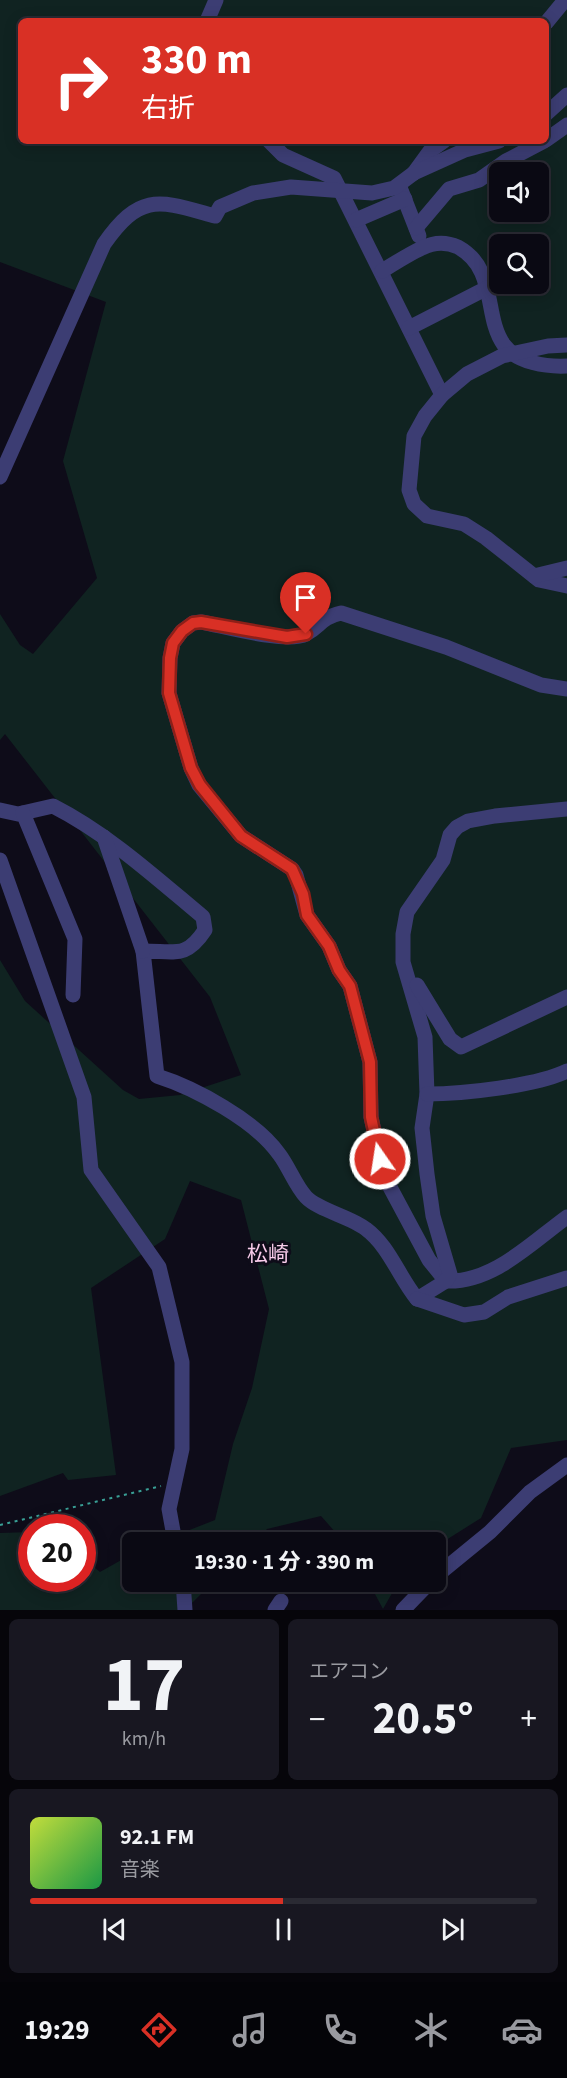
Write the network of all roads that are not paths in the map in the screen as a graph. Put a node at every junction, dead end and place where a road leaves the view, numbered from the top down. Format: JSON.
{"nodes":[{"id":1,"x":216,"y":0,"type":"edge"},
{"id":2,"x":565,"y":0,"type":"edge"},
{"id":3,"x":208,"y":18,"type":"edge"},
{"id":4,"x":549,"y":19,"type":"edge"},
{"id":5,"x":567,"y":94,"type":"edge"},
{"id":6,"x":549,"y":111,"type":"edge"},
{"id":7,"x":567,"y":125,"type":"edge"},
{"id":8,"x":549,"y":137,"type":"edge"},
{"id":9,"x":272,"y":144,"type":"edge"},
{"id":10,"x":440,"y":144,"type":"edge"},
{"id":11,"x":488,"y":144,"type":"edge"},
{"id":12,"x":538,"y":144,"type":"edge"},
{"id":13,"x":414,"y":173,"type":"junction"},
{"id":14,"x":399,"y":185,"type":"junction"},
{"id":15,"x":341,"y":191,"type":"junction"},
{"id":16,"x":405,"y":199,"type":"junction"},
{"id":17,"x":356,"y":220,"type":"junction"},
{"id":18,"x":416,"y":228,"type":"junction"},
{"id":19,"x":424,"y":247,"type":"junction"},
{"id":20,"x":382,"y":271,"type":"junction"},
{"id":21,"x":487,"y":288,"type":"junction"},
{"id":22,"x":410,"y":328,"type":"junction"},
{"id":23,"x":567,"y":345,"type":"edge"},
{"id":24,"x":513,"y":354,"type":"junction"},
{"id":25,"x":567,"y":366,"type":"edge"},
{"id":26,"x":442,"y":395,"type":"junction"},
{"id":27,"x":0,"y":477,"type":"edge"},
{"id":28,"x":567,"y":568,"type":"edge"},
{"id":29,"x":534,"y":576,"type":"junction"},
{"id":30,"x":567,"y":586,"type":"edge"},
{"id":31,"x":567,"y":689,"type":"edge"},
{"id":32,"x":567,"y":809,"type":"edge"},
{"id":33,"x":0,"y":810,"type":"edge"},
{"id":34,"x":23,"y":813,"type":"junction"},
{"id":35,"x":104,"y":837,"type":"junction"},
{"id":36,"x":0,"y":860,"type":"edge"},
{"id":37,"x":143,"y":951,"type":"junction"},
{"id":38,"x":407,"y":974,"type":"junction"},
{"id":39,"x":73,"y":995,"type":"dead end"},
{"id":40,"x":567,"y":997,"type":"edge"},
{"id":41,"x":567,"y":1071,"type":"edge"},
{"id":42,"x":427,"y":1094,"type":"junction"},
{"id":43,"x":567,"y":1217,"type":"edge"},
{"id":44,"x":567,"y":1278,"type":"edge"},
{"id":45,"x":446,"y":1281,"type":"junction"},
{"id":46,"x":417,"y":1299,"type":"junction"},
{"id":47,"x":567,"y":1465,"type":"edge"},
{"id":48,"x":173,"y":1532,"type":"edge"},
{"id":49,"x":446,"y":1568,"type":"edge"},
{"id":50,"x":184,"y":1592,"type":"edge"},
{"id":51,"x":417,"y":1592,"type":"edge"},
{"id":52,"x":185,"y":1610,"type":"edge"},
{"id":53,"x":403,"y":1610,"type":"edge"}],
"edges":[{"from":1,"to":3,"type":"street"},
{"from":2,"to":4,"type":"street"},
{"from":5,"to":6,"type":"street"},
{"from":7,"to":8,"type":"street"},
{"from":9,"to":15,"type":"street"},
{"from":10,"to":13,"type":"street"},
{"from":11,"to":13,"type":"street"},
{"from":12,"to":18,"type":"street"},
{"from":13,"to":14,"type":"street"},
{"from":14,"to":15,"type":"street"},
{"from":14,"to":16,"type":"street"},
{"from":15,"to":17,"type":"street"},
{"from":15,"to":27,"type":"street"},
{"from":16,"to":17,"type":"street"},
{"from":16,"to":18,"type":"street"},
{"from":17,"to":20,"type":"street"},
{"from":18,"to":19,"type":"street"},
{"from":19,"to":20,"type":"street"},
{"from":19,"to":21,"type":"street"},
{"from":20,"to":22,"type":"street"},
{"from":21,"to":22,"type":"street"},
{"from":21,"to":24,"type":"street"},
{"from":22,"to":26,"type":"street"},
{"from":23,"to":24,"type":"street"},
{"from":24,"to":25,"type":"street"},
{"from":24,"to":26,"type":"street"},
{"from":26,"to":29,"type":"street"},
{"from":28,"to":29,"type":"street"},
{"from":29,"to":30,"type":"street"},
{"from":31,"to":45,"type":"street"},
{"from":32,"to":38,"type":"street"},
{"from":33,"to":34,"type":"street"},
{"from":34,"to":35,"type":"street"},
{"from":34,"to":39,"type":"street"},
{"from":35,"to":37,"type":"street"},
{"from":35,"to":37,"type":"street"},
{"from":36,"to":48,"type":"street"},
{"from":37,"to":46,"type":"street"},
{"from":38,"to":40,"type":"street"},
{"from":38,"to":42,"type":"street"},
{"from":41,"to":42,"type":"street"},
{"from":42,"to":45,"type":"street"},
{"from":43,"to":45,"type":"street"},
{"from":44,"to":46,"type":"street"},
{"from":45,"to":46,"type":"street"},
{"from":47,"to":49,"type":"street"},
{"from":50,"to":52,"type":"street"},
{"from":51,"to":53,"type":"street"}]}
